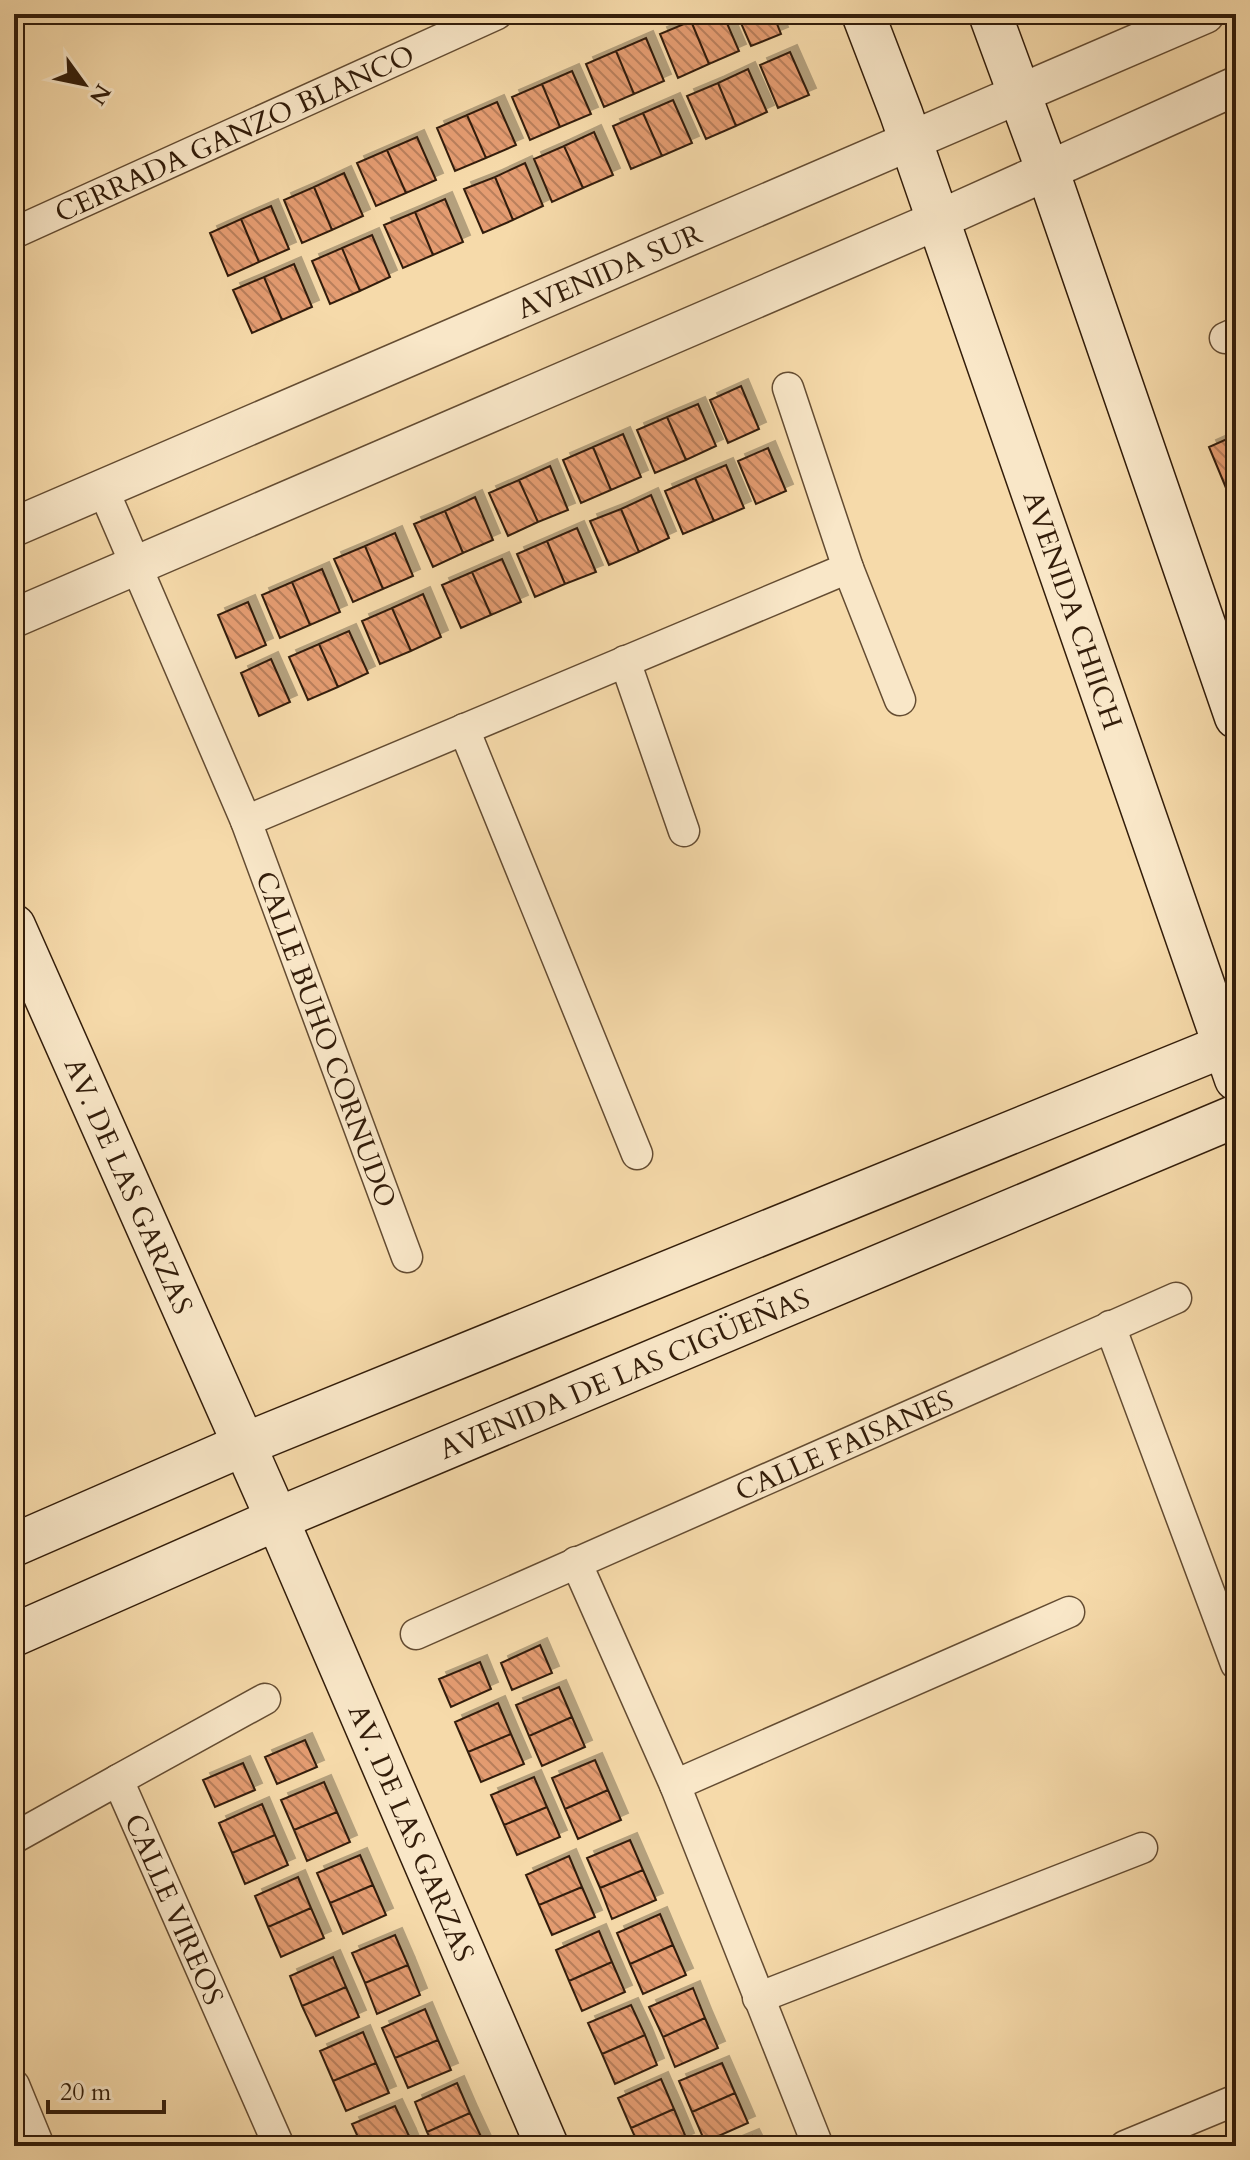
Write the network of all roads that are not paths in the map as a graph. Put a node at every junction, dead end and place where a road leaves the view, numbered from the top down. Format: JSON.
{"nodes":[{"id":1,"x":497,"y":14,"type":"edge"},
{"id":2,"x":863,"y":14,"type":"edge"},
{"id":3,"x":990,"y":14,"type":"edge"},
{"id":4,"x":1205,"y":14,"type":"edge"},
{"id":5,"x":1236,"y":86,"type":"edge"},
{"id":6,"x":1020,"y":93,"type":"junction"},
{"id":7,"x":910,"y":140,"type":"junction"},
{"id":8,"x":1047,"y":169,"type":"junction"},
{"id":9,"x":938,"y":220,"type":"junction"},
{"id":10,"x":14,"y":233,"type":"edge"},
{"id":11,"x":788,"y":388,"type":"dead end"},
{"id":12,"x":103,"y":489,"type":"junction"},
{"id":13,"x":14,"y":527,"type":"edge"},
{"id":14,"x":848,"y":568,"type":"junction"},
{"id":15,"x":143,"y":578,"type":"junction"},
{"id":16,"x":14,"y":618,"type":"edge"},
{"id":17,"x":625,"y":661,"type":"junction"},
{"id":18,"x":900,"y":700,"type":"dead end"},
{"id":19,"x":1236,"y":717,"type":"edge"},
{"id":20,"x":464,"y":729,"type":"junction"},
{"id":21,"x":246,"y":821,"type":"junction"},
{"id":22,"x":684,"y":831,"type":"dead end"},
{"id":23,"x":14,"y":926,"type":"edge"},
{"id":24,"x":1233,"y":1055,"type":"edge"},
{"id":25,"x":1236,"y":1116,"type":"edge"},
{"id":26,"x":637,"y":1154,"type":"dead end"},
{"id":27,"x":407,"y":1257,"type":"dead end"},
{"id":28,"x":1176,"y":1298,"type":"dead end"},
{"id":29,"x":1110,"y":1326,"type":"junction"},
{"id":30,"x":243,"y":1445,"type":"junction"},
{"id":31,"x":277,"y":1519,"type":"junction"},
{"id":32,"x":14,"y":1545,"type":"edge"},
{"id":33,"x":576,"y":1562,"type":"junction"},
{"id":34,"x":1069,"y":1612,"type":"dead end"},
{"id":35,"x":416,"y":1634,"type":"dead end"},
{"id":36,"x":14,"y":1635,"type":"edge"},
{"id":37,"x":1236,"y":1664,"type":"edge"},
{"id":38,"x":265,"y":1699,"type":"dead end"},
{"id":39,"x":118,"y":1780,"type":"junction"},
{"id":40,"x":675,"y":1785,"type":"junction"},
{"id":41,"x":14,"y":1838,"type":"edge"},
{"id":42,"x":1142,"y":1848,"type":"dead end"},
{"id":43,"x":758,"y":1998,"type":"junction"},
{"id":44,"x":14,"y":2085,"type":"edge"},
{"id":45,"x":1236,"y":2100,"type":"edge"},
{"id":46,"x":39,"y":2146,"type":"edge"},
{"id":47,"x":279,"y":2146,"type":"edge"},
{"id":48,"x":547,"y":2146,"type":"edge"},
{"id":49,"x":818,"y":2146,"type":"edge"},
{"id":50,"x":1125,"y":2146,"type":"edge"}],
"edges":[{"from":1,"to":10,"type":"street","name":"CERRADA GANZO BLANCO"},
{"from":2,"to":7,"type":"main road","name":"AVENIDA CHIICH"},
{"from":3,"to":6,"type":"main road"},
{"from":4,"to":6,"type":"street","name":"AVENIDA SUR"},
{"from":5,"to":8,"type":"street"},
{"from":6,"to":7,"type":"street","name":"AVENIDA SUR"},
{"from":6,"to":8,"type":"main road"},
{"from":7,"to":9,"type":"main road","name":"AVENIDA CHIICH"},
{"from":7,"to":12,"type":"street","name":"AVENIDA SUR"},
{"from":8,"to":9,"type":"street"},
{"from":8,"to":19,"type":"main road"},
{"from":9,"to":15,"type":"street"},
{"from":9,"to":24,"type":"main road","name":"AVENIDA CHIICH"},
{"from":11,"to":14,"type":"street"},
{"from":12,"to":13,"type":"street","name":"AVENIDA SUR"},
{"from":12,"to":15,"type":"street","name":"CALLE BUHO CORNUDO"},
{"from":14,"to":17,"type":"street"},
{"from":14,"to":18,"type":"street"},
{"from":15,"to":16,"type":"street"},
{"from":15,"to":21,"type":"street","name":"CALLE BUHO CORNUDO"},
{"from":17,"to":20,"type":"street"},
{"from":17,"to":22,"type":"street"},
{"from":20,"to":21,"type":"street"},
{"from":20,"to":26,"type":"street"},
{"from":21,"to":27,"type":"street","name":"CALLE BUHO CORNUDO"},
{"from":23,"to":30,"type":"main road","name":"AV. DE LAS GARZAS"},
{"from":24,"to":30,"type":"main road"},
{"from":25,"to":31,"type":"main road","name":"AVENIDA DE LAS CIGÜEÑAS"},
{"from":28,"to":29,"type":"street","name":"CALLE FAISANES"},
{"from":29,"to":33,"type":"street","name":"CALLE FAISANES"},
{"from":29,"to":37,"type":"street"},
{"from":30,"to":31,"type":"main road","name":"AV. DE LAS GARZAS"},
{"from":30,"to":32,"type":"main road"},
{"from":31,"to":36,"type":"main road","name":"AVENIDA DE LAS CIGÜEÑAS"},
{"from":31,"to":48,"type":"main road","name":"AV. DE LAS GARZAS"},
{"from":33,"to":35,"type":"street","name":"CALLE FAISANES"},
{"from":33,"to":40,"type":"street"},
{"from":34,"to":40,"type":"street"},
{"from":38,"to":39,"type":"street"},
{"from":39,"to":41,"type":"street","name":"CALLE VIREOS"},
{"from":39,"to":47,"type":"street","name":"CALLE VIREOS"},
{"from":40,"to":43,"type":"street"},
{"from":42,"to":43,"type":"street"},
{"from":43,"to":49,"type":"street"},
{"from":44,"to":46,"type":"street"},
{"from":45,"to":50,"type":"street"}]}
